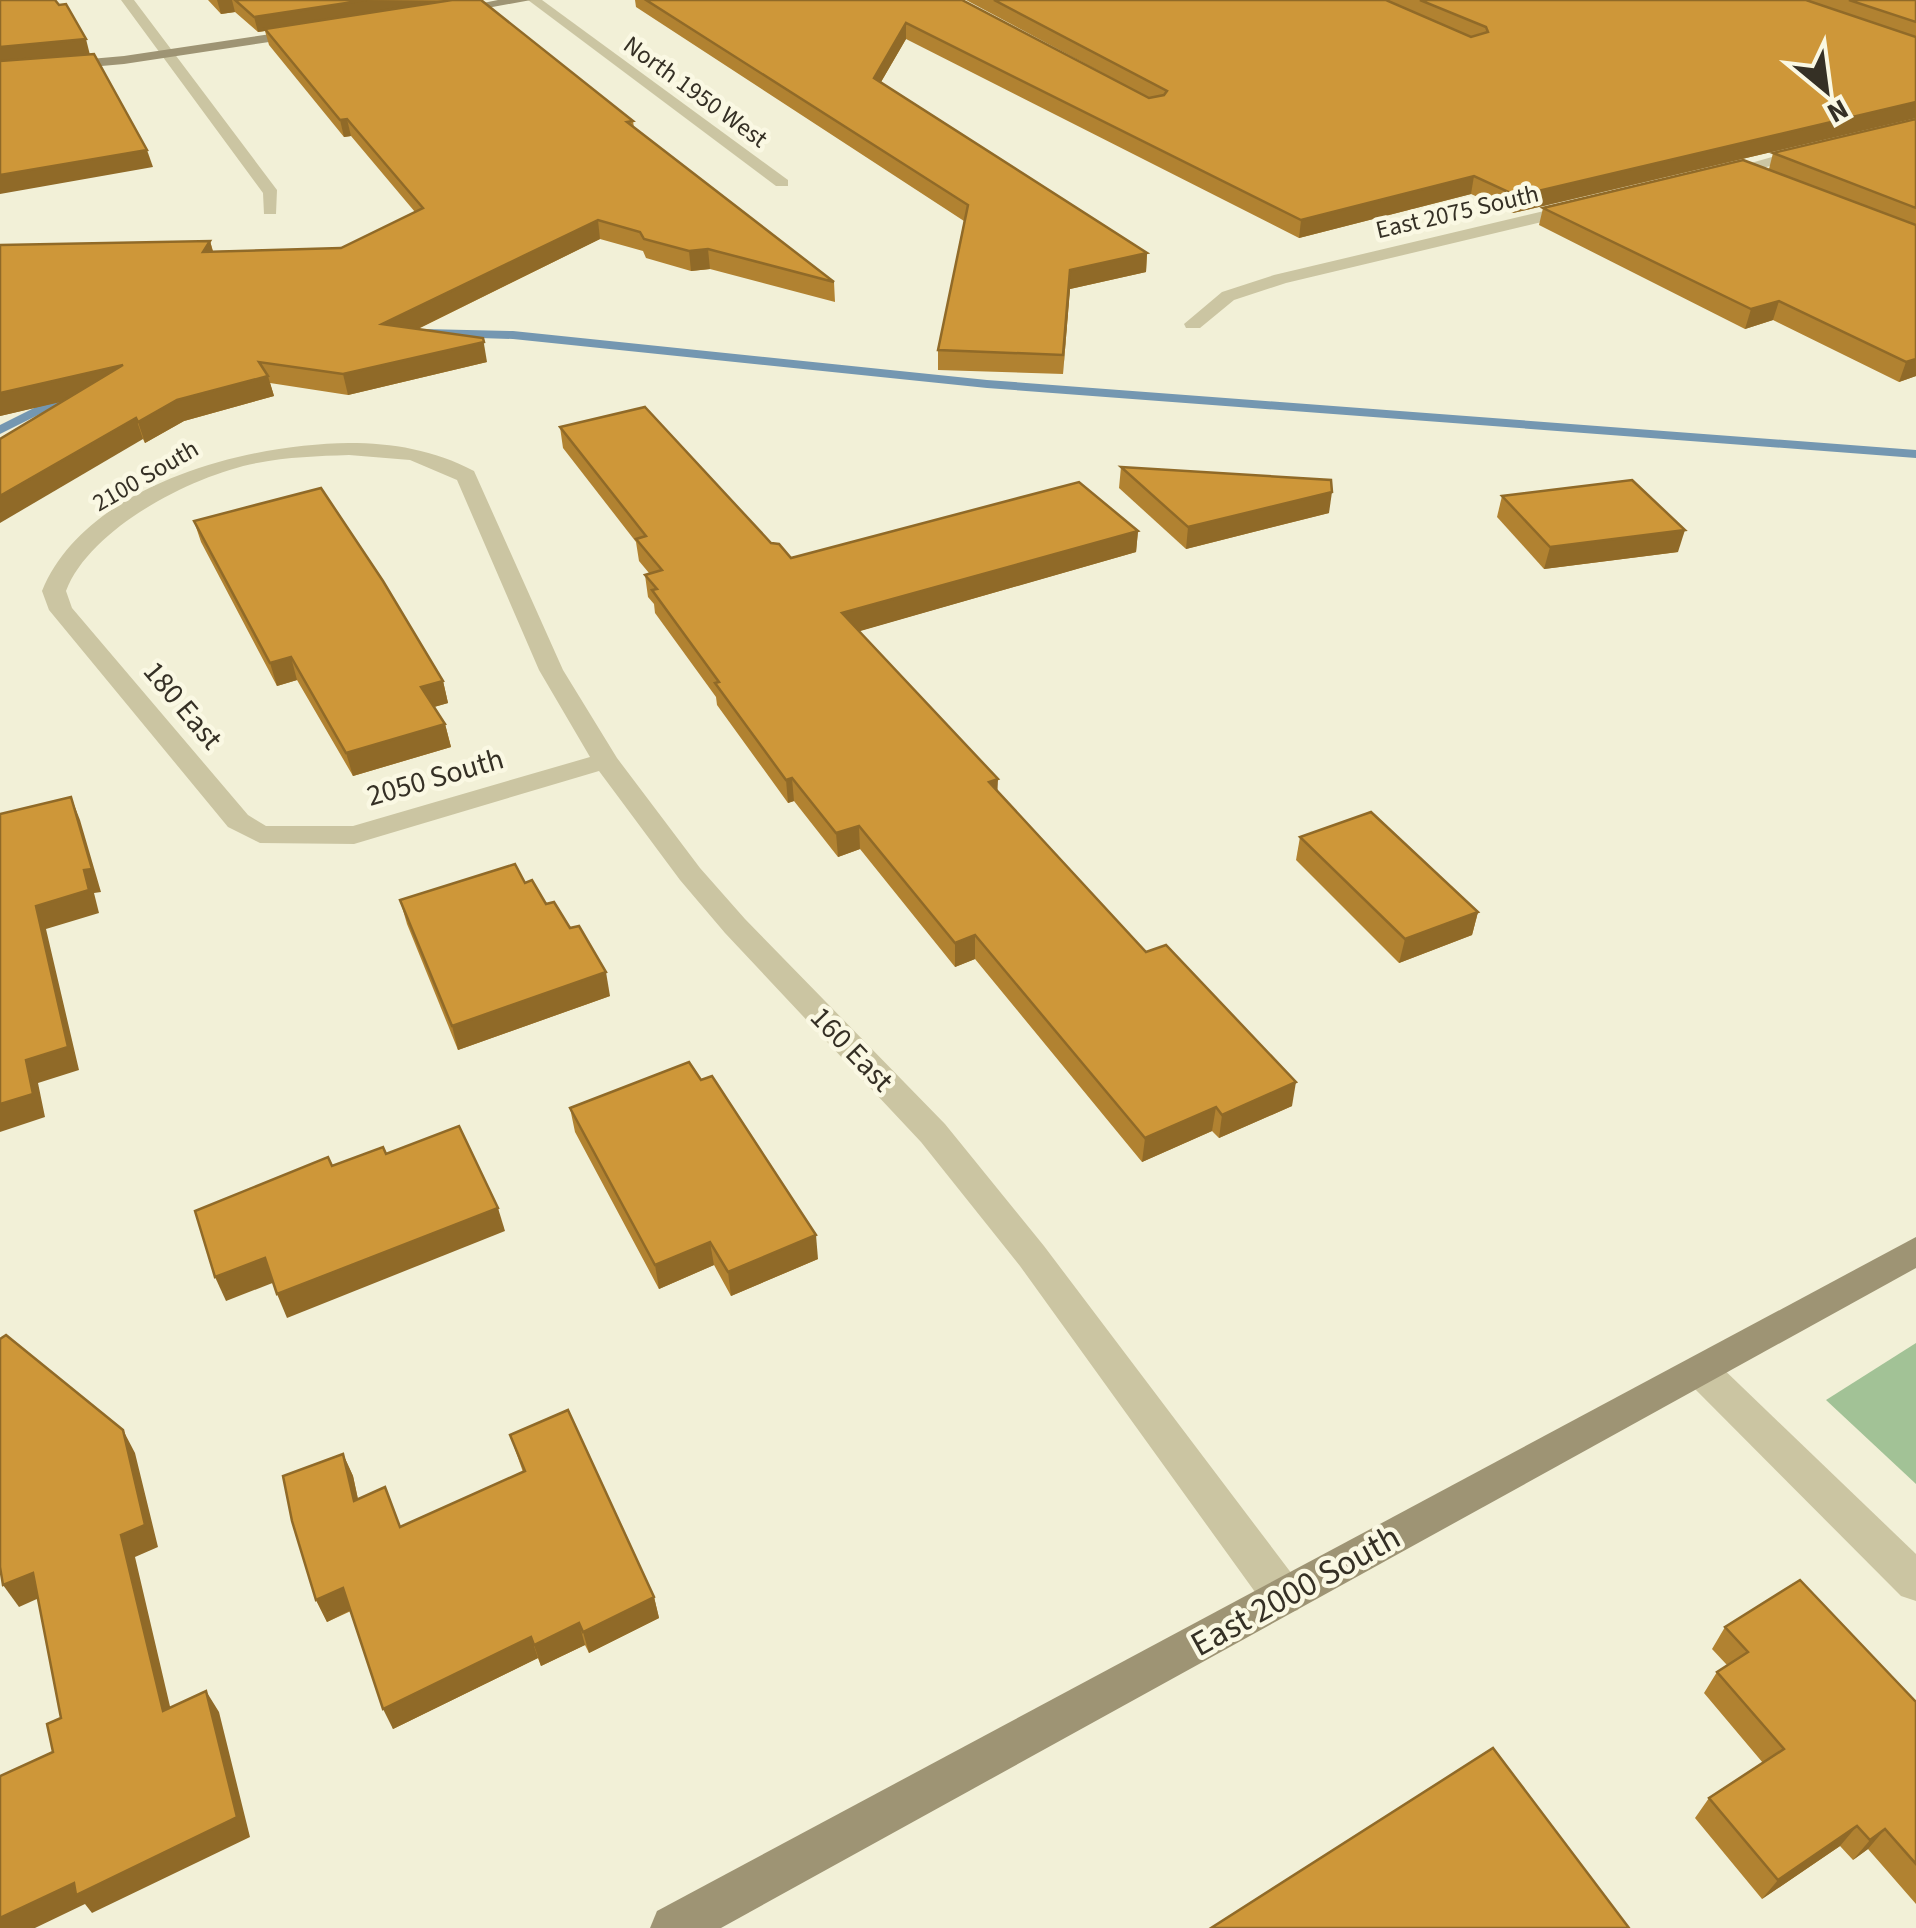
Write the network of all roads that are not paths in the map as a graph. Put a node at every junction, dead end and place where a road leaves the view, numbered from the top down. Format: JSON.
{"nodes":[{"id":1,"x":127,"y":0,"type":"edge"},
{"id":2,"x":525,"y":0,"type":"edge"},
{"id":3,"x":534,"y":0,"type":"edge"},
{"id":4,"x":431,"y":14,"type":"edge"},
{"id":5,"x":318,"y":31,"type":"edge"},
{"id":6,"x":166,"y":54,"type":"junction"},
{"id":7,"x":0,"y":70,"type":"edge"},
{"id":8,"x":1820,"y":149,"type":"edge"},
{"id":9,"x":1743,"y":168,"type":"junction"},
{"id":10,"x":1705,"y":178,"type":"edge"},
{"id":11,"x":1778,"y":182,"type":"edge"},
{"id":12,"x":782,"y":183,"type":"dead end"},
{"id":13,"x":1589,"y":205,"type":"edge"},
{"id":14,"x":270,"y":210,"type":"dead end"},
{"id":15,"x":1194,"y":324,"type":"dead end"},
{"id":16,"x":466,"y":476,"type":"joint"},
{"id":17,"x":54,"y":591,"type":"joint"},
{"id":18,"x":605,"y":761,"type":"junction"},
{"id":19,"x":281,"y":836,"type":"joint"},
{"id":20,"x":1916,"y":1252,"type":"edge"},
{"id":21,"x":1702,"y":1371,"type":"junction"},
{"id":22,"x":1916,"y":1582,"type":"edge"},
{"id":23,"x":1282,"y":1596,"type":"junction"},
{"id":24,"x":674,"y":1928,"type":"edge"}],
"edges":[{"from":1,"to":6,"type":"street"},
{"from":2,"to":4,"type":"street"},
{"from":3,"to":12,"type":"street","name":"North 1950 West"},
{"from":5,"to":6,"type":"street"},
{"from":6,"to":7,"type":"street"},
{"from":6,"to":14,"type":"street"},
{"from":8,"to":9,"type":"street"},
{"from":9,"to":10,"type":"street"},
{"from":9,"to":11,"type":"street"},
{"from":13,"to":15,"type":"street","name":"East 2075 South"},
{"from":16,"to":17,"type":"street","name":"2100 South"},
{"from":16,"to":18,"type":"street","name":"160 East"},
{"from":17,"to":19,"type":"street","name":"180 East"},
{"from":18,"to":19,"type":"street","name":"2050 South"},
{"from":18,"to":23,"type":"street","name":"160 East"},
{"from":20,"to":21,"type":"street","name":"East 2000 South"},
{"from":21,"to":22,"type":"street"},
{"from":21,"to":23,"type":"street","name":"East 2000 South"},
{"from":23,"to":24,"type":"street","name":"East 2000 South"}]}
